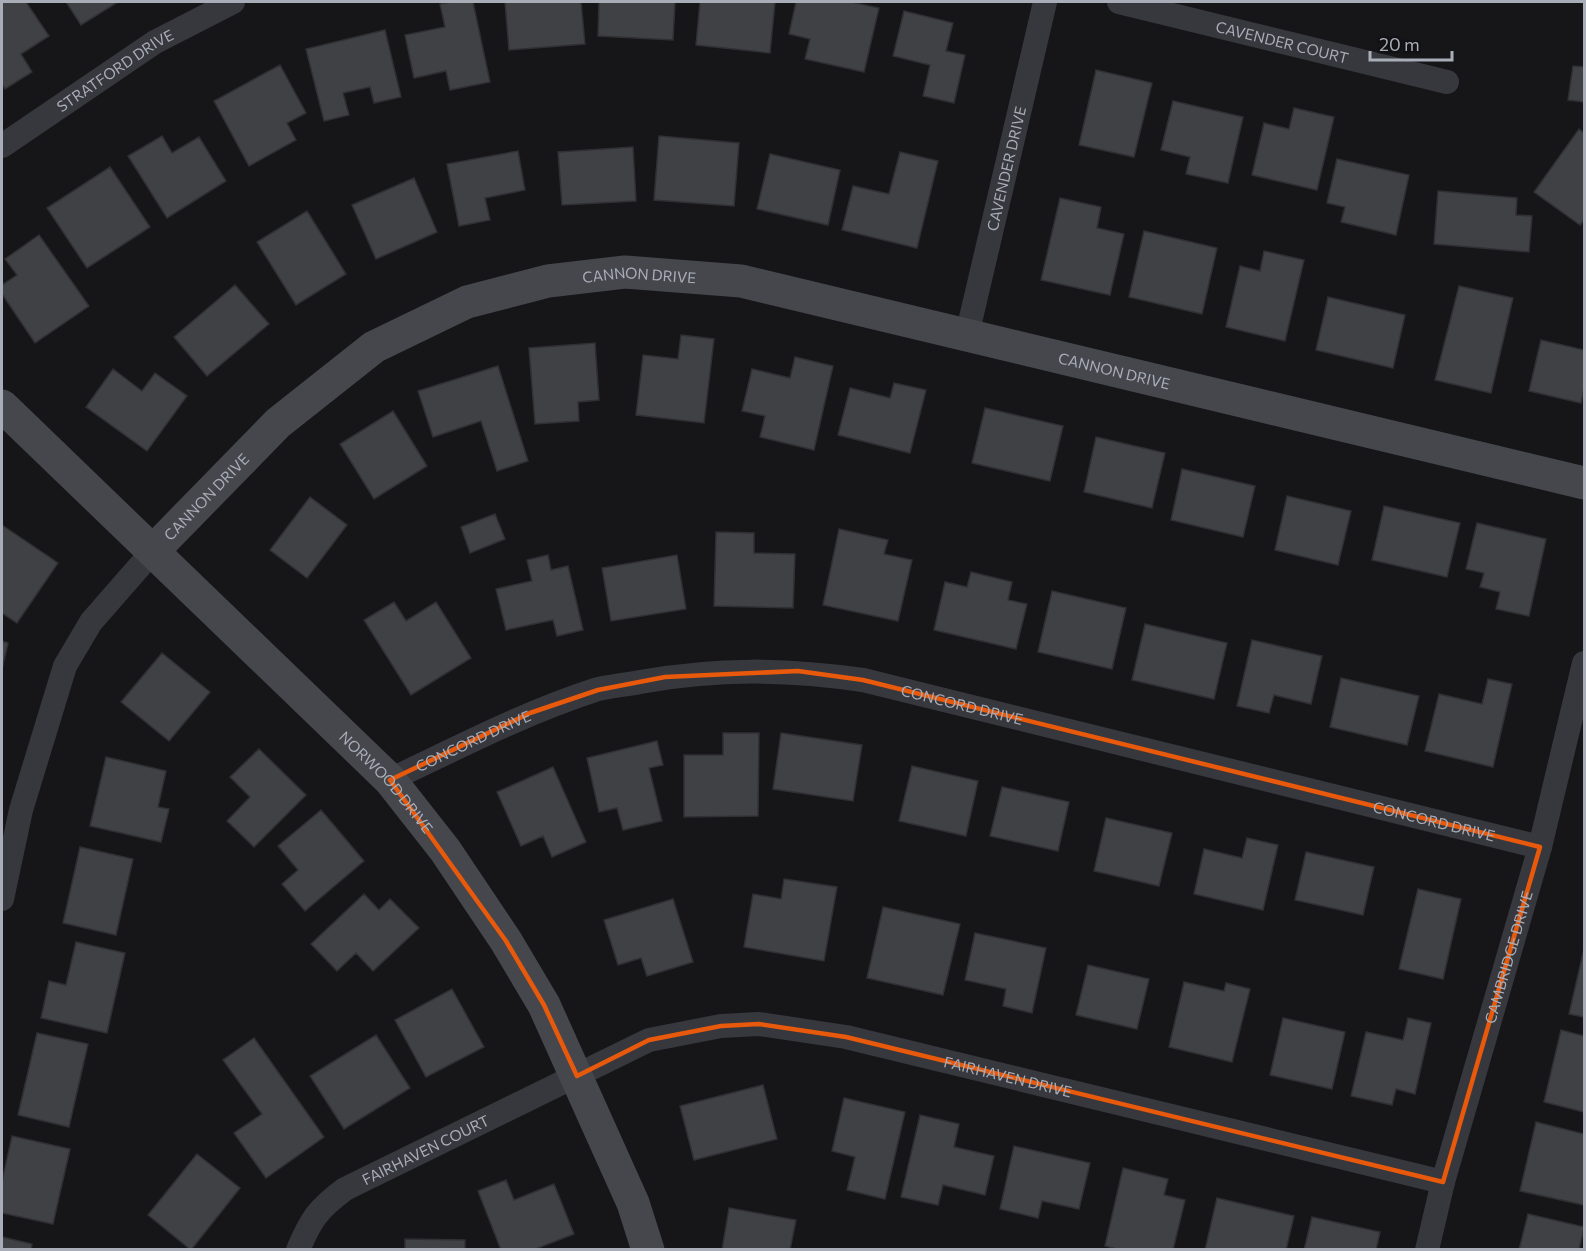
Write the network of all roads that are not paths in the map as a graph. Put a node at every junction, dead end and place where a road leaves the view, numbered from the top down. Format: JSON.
{"nodes":[{"id":1,"x":233,"y":2,"type":"edge"},
{"id":2,"x":1045,"y":2,"type":"edge"},
{"id":3,"x":1119,"y":2,"type":"edge"},
{"id":4,"x":1447,"y":82,"type":"dead end"},
{"id":5,"x":2,"y":146,"type":"edge"},
{"id":6,"x":967,"y":335,"type":"junction"},
{"id":7,"x":2,"y":406,"type":"edge"},
{"id":8,"x":1584,"y":483,"type":"edge"},
{"id":9,"x":153,"y":551,"type":"junction"},
{"id":10,"x":1584,"y":663,"type":"edge"},
{"id":11,"x":390,"y":780,"type":"junction"},
{"id":12,"x":1540,"y":847,"type":"junction"},
{"id":13,"x":2,"y":896,"type":"edge"},
{"id":14,"x":577,"y":1077,"type":"junction"},
{"id":15,"x":1443,"y":1182,"type":"junction"},
{"id":16,"x":298,"y":1250,"type":"edge"},
{"id":17,"x":648,"y":1250,"type":"edge"},
{"id":18,"x":1427,"y":1250,"type":"edge"}],
"edges":[{"from":1,"to":5,"type":"street","name":"STRATFORD DRIVE"},
{"from":2,"to":6,"type":"street","name":"CAVENDER DRIVE"},
{"from":3,"to":4,"type":"street","name":"CAVENDER COURT"},
{"from":6,"to":8,"type":"street","name":"CANNON DRIVE"},
{"from":6,"to":9,"type":"street","name":"CANNON DRIVE"},
{"from":7,"to":9,"type":"street","name":"NORWOOD DRIVE"},
{"from":9,"to":11,"type":"street","name":"NORWOOD DRIVE"},
{"from":9,"to":13,"type":"street","name":"CANNON DRIVE"},
{"from":10,"to":12,"type":"street","name":"CAMBRIDGE DRIVE"},
{"from":11,"to":12,"type":"street","name":"CONCORD DRIVE"},
{"from":11,"to":14,"type":"street","name":"NORWOOD DRIVE"},
{"from":12,"to":15,"type":"street","name":"CAMBRIDGE DRIVE"},
{"from":14,"to":15,"type":"street","name":"FAIRHAVEN DRIVE"},
{"from":14,"to":16,"type":"street","name":"FAIRHAVEN COURT"},
{"from":14,"to":17,"type":"street","name":"NORWOOD DRIVE"},
{"from":15,"to":18,"type":"street","name":"CAMBRIDGE DRIVE"}]}
